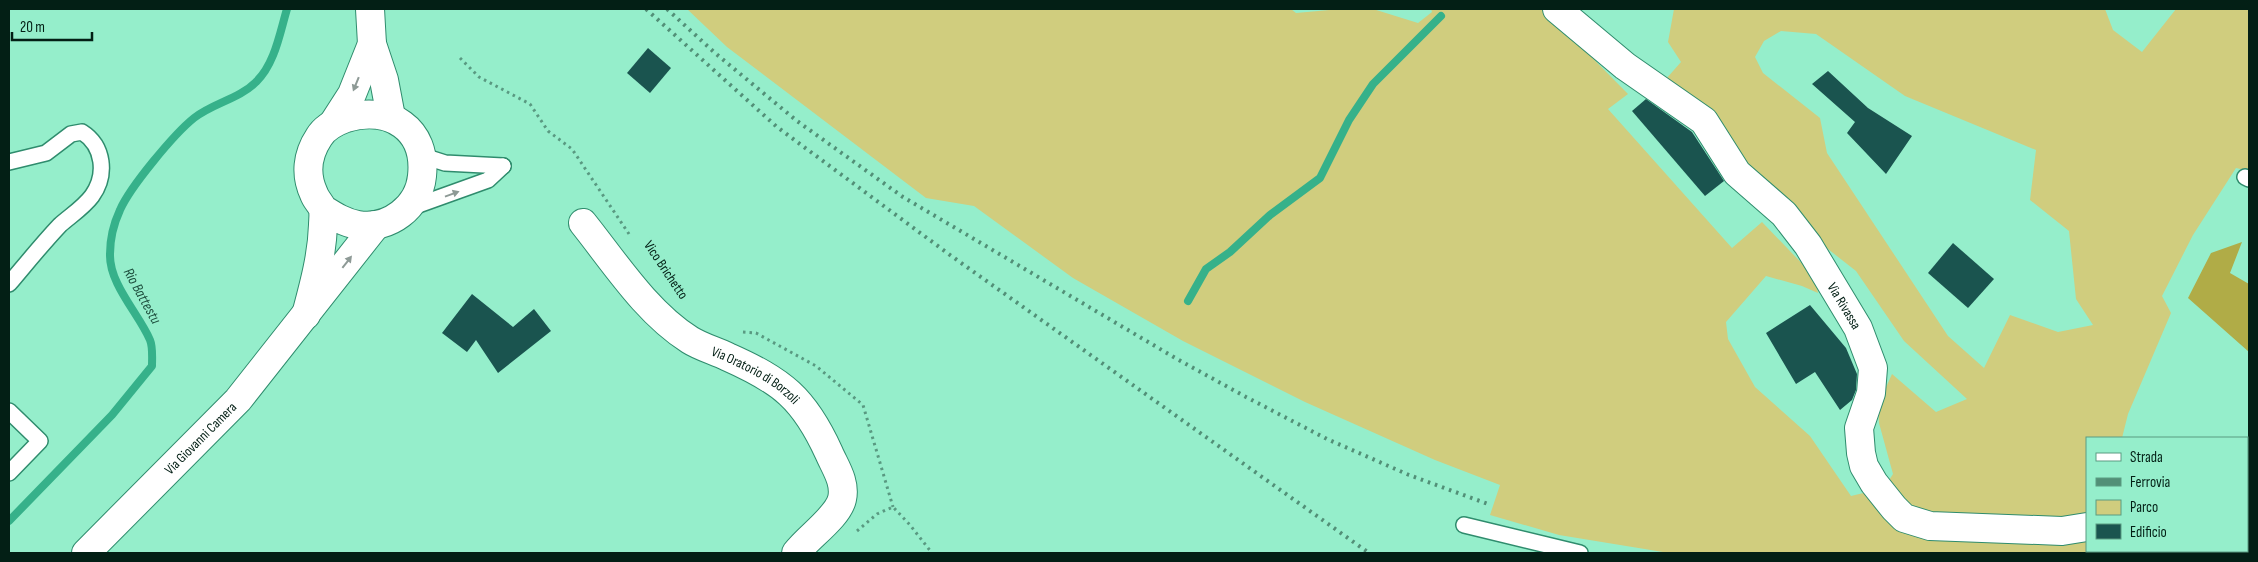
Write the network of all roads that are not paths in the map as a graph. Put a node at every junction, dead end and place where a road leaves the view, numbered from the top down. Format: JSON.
{"nodes":[{"id":1,"x":370,"y":9,"type":"edge"},
{"id":2,"x":1557,"y":9,"type":"edge"},
{"id":3,"x":372,"y":44,"type":"junction"},
{"id":4,"x":391,"y":117,"type":"junction"},
{"id":5,"x":334,"y":122,"type":"junction"},
{"id":6,"x":424,"y":156,"type":"junction"},
{"id":7,"x":9,"y":162,"type":"edge"},
{"id":8,"x":324,"y":210,"type":"junction"},
{"id":9,"x":406,"y":210,"type":"junction"},
{"id":10,"x":583,"y":223,"type":"dead end"},
{"id":11,"x":376,"y":226,"type":"junction"},
{"id":12,"x":9,"y":284,"type":"edge"},
{"id":13,"x":306,"y":314,"type":"junction"},
{"id":14,"x":9,"y":411,"type":"edge"},
{"id":15,"x":9,"y":473,"type":"edge"},
{"id":16,"x":1464,"y":525,"type":"dead end"},
{"id":17,"x":2086,"y":527,"type":"edge"},
{"id":18,"x":86,"y":553,"type":"edge"},
{"id":19,"x":796,"y":553,"type":"edge"},
{"id":20,"x":1580,"y":553,"type":"edge"}],
"edges":[{"from":1,"to":3,"type":"street"},
{"from":2,"to":17,"type":"street","name":"Via Rivassa"},
{"from":3,"to":4,"type":"street"},
{"from":3,"to":5,"type":"street","one_way":true},
{"from":4,"to":5,"type":"street"},
{"from":4,"to":6,"type":"street"},
{"from":5,"to":8,"type":"street"},
{"from":6,"to":9,"type":"street"},
{"from":9,"to":6,"type":"lane","one_way":true},
{"from":7,"to":12,"type":"lane"},
{"from":8,"to":11,"type":"street"},
{"from":8,"to":13,"type":"street"},
{"from":9,"to":11,"type":"street"},
{"from":10,"to":19,"type":"street","name":"Via Oratorio di Borzoli"},
{"from":13,"to":11,"type":"street","name":"Via Giovanni Camera","one_way":true},
{"from":13,"to":18,"type":"street","name":"Via Giovanni Camera"},
{"from":14,"to":15,"type":"lane"},
{"from":16,"to":20,"type":"lane"}]}
